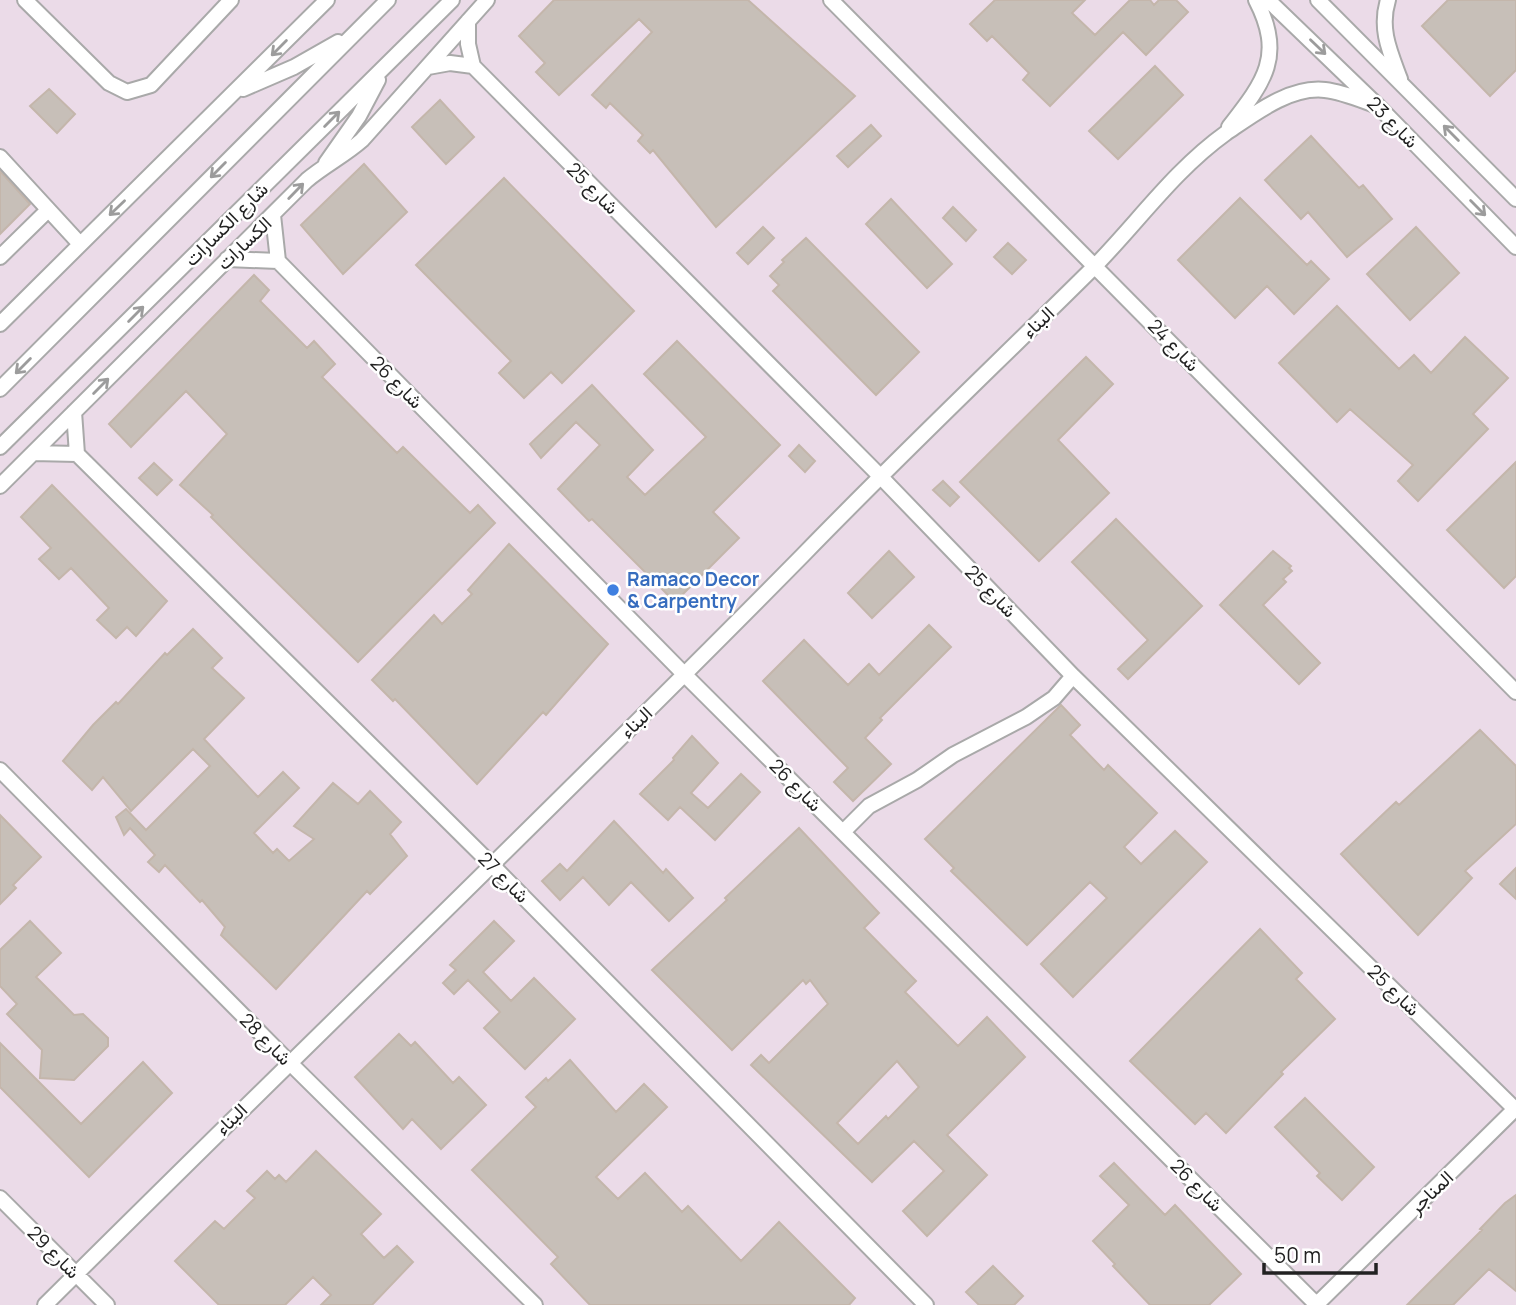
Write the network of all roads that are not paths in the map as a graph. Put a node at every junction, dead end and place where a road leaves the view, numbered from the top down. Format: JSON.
{"nodes":[{"id":1,"x":25,"y":0,"type":"edge"},
{"id":2,"x":231,"y":0,"type":"edge"},
{"id":3,"x":327,"y":0,"type":"edge"},
{"id":4,"x":387,"y":0,"type":"edge"},
{"id":5,"x":452,"y":0,"type":"edge"},
{"id":6,"x":487,"y":0,"type":"edge"},
{"id":7,"x":831,"y":0,"type":"edge"},
{"id":8,"x":1256,"y":0,"type":"edge"},
{"id":9,"x":1268,"y":0,"type":"edge"},
{"id":10,"x":1318,"y":0,"type":"edge"},
{"id":11,"x":1388,"y":0,"type":"edge"},
{"id":12,"x":468,"y":21,"type":"junction"},
{"id":13,"x":357,"y":31,"type":"junction"},
{"id":14,"x":386,"y":66,"type":"junction"},
{"id":15,"x":473,"y":66,"type":"junction"},
{"id":16,"x":428,"y":67,"type":"junction"},
{"id":17,"x":1402,"y":84,"type":"junction"},
{"id":18,"x":236,"y":92,"type":"junction"},
{"id":19,"x":1378,"y":106,"type":"junction"},
{"id":20,"x":1223,"y":135,"type":"junction"},
{"id":21,"x":0,"y":157,"type":"edge"},
{"id":22,"x":323,"y":167,"type":"junction"},
{"id":23,"x":1516,"y":199,"type":"edge"},
{"id":24,"x":47,"y":211,"type":"junction"},
{"id":25,"x":273,"y":215,"type":"junction"},
{"id":26,"x":80,"y":244,"type":"junction"},
{"id":27,"x":1516,"y":247,"type":"edge"},
{"id":28,"x":0,"y":257,"type":"edge"},
{"id":29,"x":227,"y":259,"type":"junction"},
{"id":30,"x":278,"y":261,"type":"junction"},
{"id":31,"x":1096,"y":265,"type":"junction"},
{"id":32,"x":0,"y":324,"type":"edge"},
{"id":33,"x":0,"y":389,"type":"edge"},
{"id":34,"x":75,"y":412,"type":"junction"},
{"id":35,"x":0,"y":447,"type":"edge"},
{"id":36,"x":33,"y":453,"type":"junction"},
{"id":37,"x":77,"y":454,"type":"junction"},
{"id":38,"x":880,"y":476,"type":"junction"},
{"id":39,"x":0,"y":486,"type":"edge"},
{"id":40,"x":685,"y":675,"type":"junction"},
{"id":41,"x":1073,"y":676,"type":"junction"},
{"id":42,"x":1516,"y":692,"type":"edge"},
{"id":43,"x":0,"y":770,"type":"edge"},
{"id":44,"x":843,"y":832,"type":"junction"},
{"id":45,"x":491,"y":864,"type":"junction"},
{"id":46,"x":289,"y":1062,"type":"junction"},
{"id":47,"x":1516,"y":1109,"type":"edge"},
{"id":48,"x":0,"y":1198,"type":"edge"},
{"id":49,"x":76,"y":1274,"type":"junction"},
{"id":50,"x":45,"y":1305,"type":"edge"},
{"id":51,"x":107,"y":1305,"type":"edge"},
{"id":52,"x":535,"y":1305,"type":"edge"},
{"id":53,"x":926,"y":1305,"type":"edge"},
{"id":54,"x":1316,"y":1305,"type":"edge"}],
"edges":[{"from":1,"to":2,"type":"street"},
{"from":3,"to":18,"type":"street","one_way":true},
{"from":4,"to":13,"type":"street"},
{"from":5,"to":14,"type":"street","name":"شارع الكسارات"},
{"from":6,"to":12,"type":"street","name":"الكسارات"},
{"from":7,"to":31,"type":"street","name":"شارع 24"},
{"from":8,"to":20,"type":"street","name":"البناء"},
{"from":9,"to":19,"type":"street","name":"شارع 23","one_way":true},
{"from":10,"to":17,"type":"street","name":"شارع 23"},
{"from":11,"to":17,"type":"street"},
{"from":12,"to":15,"type":"street"},
{"from":12,"to":16,"type":"street","name":"الكسارات"},
{"from":13,"to":18,"type":"street"},
{"from":13,"to":33,"type":"street","one_way":true},
{"from":14,"to":22,"type":"street"},
{"from":35,"to":14,"type":"street","name":"شارع الكسارات","one_way":true},
{"from":15,"to":16,"type":"street"},
{"from":15,"to":38,"type":"street","name":"شارع 25"},
{"from":16,"to":22,"type":"street","name":"الكسارات"},
{"from":23,"to":17,"type":"street","name":"شارع 23","one_way":true},
{"from":18,"to":26,"type":"street","one_way":true},
{"from":19,"to":20,"type":"street","name":"البناء"},
{"from":19,"to":27,"type":"street","name":"شارع 23","one_way":true},
{"from":20,"to":31,"type":"street","name":"البناء"},
{"from":21,"to":24,"type":"street"},
{"from":25,"to":22,"type":"street","name":"الكسارات","one_way":true},
{"from":24,"to":26,"type":"street"},
{"from":24,"to":28,"type":"street"},
{"from":25,"to":29,"type":"street","name":"الكسارات"},
{"from":25,"to":30,"type":"street"},
{"from":26,"to":32,"type":"street"},
{"from":29,"to":30,"type":"street"},
{"from":34,"to":29,"type":"street","name":"الكسارات","one_way":true},
{"from":30,"to":40,"type":"street","name":"شارع 26"},
{"from":31,"to":38,"type":"street","name":"البناء"},
{"from":31,"to":42,"type":"street","name":"شارع 24"},
{"from":34,"to":36,"type":"street","name":"الكسارات"},
{"from":34,"to":37,"type":"street"},
{"from":36,"to":37,"type":"street"},
{"from":36,"to":39,"type":"street","name":"الكسارات"},
{"from":37,"to":45,"type":"street","name":"شارع 27"},
{"from":38,"to":40,"type":"street","name":"البناء"},
{"from":38,"to":41,"type":"street","name":"شارع 25"},
{"from":40,"to":44,"type":"street","name":"شارع 26"},
{"from":40,"to":45,"type":"street","name":"البناء"},
{"from":41,"to":44,"type":"street"},
{"from":41,"to":47,"type":"street","name":"شارع 25"},
{"from":43,"to":46,"type":"street","name":"شارع 28"},
{"from":44,"to":54,"type":"street","name":"شارع 26"},
{"from":45,"to":46,"type":"street","name":"البناء"},
{"from":45,"to":53,"type":"street","name":"شارع 27"},
{"from":46,"to":49,"type":"street","name":"البناء"},
{"from":46,"to":52,"type":"street","name":"شارع 28"},
{"from":47,"to":54,"type":"street","name":"المناجر"},
{"from":48,"to":49,"type":"street","name":"شارع 29"},
{"from":49,"to":50,"type":"street","name":"البناء"},
{"from":49,"to":51,"type":"street","name":"شارع 29"}]}
